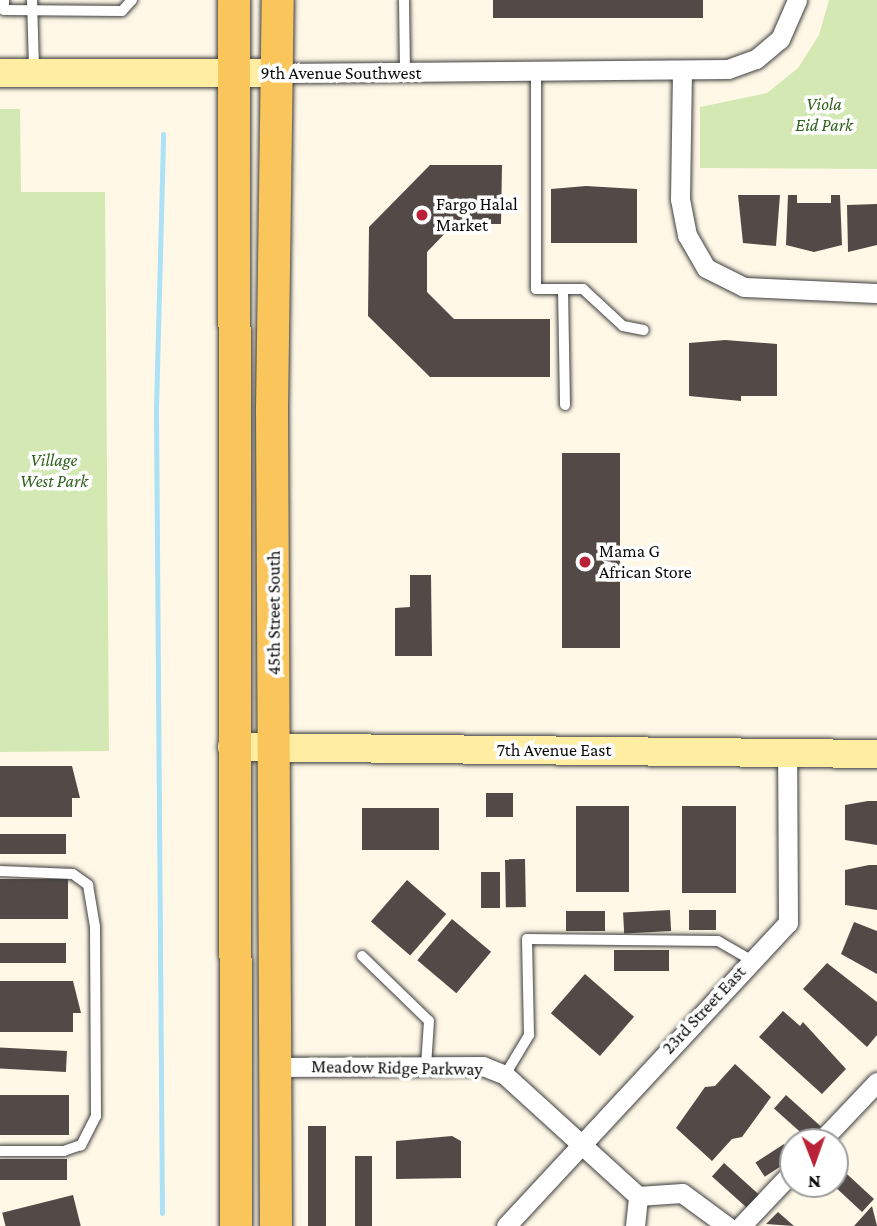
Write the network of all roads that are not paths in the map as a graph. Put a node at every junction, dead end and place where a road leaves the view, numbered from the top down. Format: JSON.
{"nodes":[{"id":1,"x":4,"y":0,"type":"edge"},
{"id":2,"x":73,"y":0,"type":"edge"},
{"id":3,"x":132,"y":0,"type":"edge"},
{"id":4,"x":234,"y":0,"type":"edge"},
{"id":5,"x":278,"y":0,"type":"edge"},
{"id":6,"x":404,"y":0,"type":"edge"},
{"id":7,"x":797,"y":0,"type":"edge"},
{"id":8,"x":33,"y":5,"type":"edge"},
{"id":9,"x":63,"y":10,"type":"junction"},
{"id":10,"x":536,"y":71,"type":"junction"},
{"id":11,"x":682,"y":71,"type":"junction"},
{"id":12,"x":405,"y":72,"type":"junction"},
{"id":13,"x":0,"y":73,"type":"edge"},
{"id":14,"x":235,"y":73,"type":"junction"},
{"id":15,"x":278,"y":73,"type":"junction"},
{"id":16,"x":34,"y":74,"type":"junction"},
{"id":17,"x":563,"y":289,"type":"junction"},
{"id":18,"x":877,"y":293,"type":"edge"},
{"id":19,"x":643,"y":330,"type":"dead end"},
{"id":20,"x":565,"y":405,"type":"dead end"},
{"id":21,"x":232,"y":747,"type":"junction"},
{"id":22,"x":275,"y":748,"type":"junction"},
{"id":23,"x":787,"y":751,"type":"junction"},
{"id":24,"x":877,"y":754,"type":"edge"},
{"id":25,"x":0,"y":871,"type":"edge"},
{"id":26,"x":362,"y":956,"type":"dead end"},
{"id":27,"x":751,"y":960,"type":"junction"},
{"id":28,"x":426,"y":1066,"type":"junction"},
{"id":29,"x":275,"y":1067,"type":"junction"},
{"id":30,"x":505,"y":1075,"type":"junction"},
{"id":31,"x":877,"y":1082,"type":"edge"},
{"id":32,"x":833,"y":1128,"type":"edge"},
{"id":33,"x":580,"y":1143,"type":"junction"},
{"id":34,"x":0,"y":1151,"type":"edge"},
{"id":35,"x":779,"y":1186,"type":"edge"},
{"id":36,"x":638,"y":1196,"type":"junction"},
{"id":37,"x":236,"y":1226,"type":"edge"},
{"id":38,"x":276,"y":1226,"type":"edge"},
{"id":39,"x":506,"y":1226,"type":"edge"},
{"id":40,"x":635,"y":1226,"type":"edge"},
{"id":41,"x":727,"y":1226,"type":"edge"},
{"id":42,"x":741,"y":1226,"type":"edge"}],
"edges":[{"from":1,"to":8,"type":"lane"},
{"from":2,"to":9,"type":"lane"},
{"from":3,"to":9,"type":"lane"},
{"from":4,"to":14,"type":"main road"},
{"from":5,"to":15,"type":"main road","name":"45th Street South"},
{"from":6,"to":12,"type":"lane"},
{"from":7,"to":11,"type":"street","name":"9th Avenue Southwest"},
{"from":8,"to":9,"type":"lane"},
{"from":8,"to":16,"type":"lane"},
{"from":10,"to":11,"type":"street","name":"9th Avenue Southwest"},
{"from":10,"to":12,"type":"street","name":"9th Avenue Southwest"},
{"from":10,"to":17,"type":"lane"},
{"from":11,"to":18,"type":"street"},
{"from":12,"to":15,"type":"street","name":"9th Avenue Southwest"},
{"from":13,"to":16,"type":"street","name":"9th Avenue Southwest"},
{"from":14,"to":15,"type":"street","name":"9th Avenue Southwest"},
{"from":14,"to":16,"type":"street","name":"9th Avenue Southwest"},
{"from":14,"to":21,"type":"main road"},
{"from":15,"to":22,"type":"main road","name":"45th Street South"},
{"from":17,"to":19,"type":"lane"},
{"from":17,"to":20,"type":"lane"},
{"from":21,"to":22,"type":"street","name":"7th Avenue East"},
{"from":21,"to":37,"type":"main road"},
{"from":22,"to":23,"type":"street","name":"7th Avenue East"},
{"from":22,"to":29,"type":"main road","name":"45th Street South"},
{"from":23,"to":24,"type":"street","name":"7th Avenue East"},
{"from":23,"to":27,"type":"street","name":"23rd Street East"},
{"from":25,"to":34,"type":"lane"},
{"from":26,"to":28,"type":"lane"},
{"from":27,"to":30,"type":"lane"},
{"from":27,"to":33,"type":"street","name":"23rd Street East"},
{"from":28,"to":29,"type":"street","name":"Meadow Ridge Parkway"},
{"from":28,"to":30,"type":"street","name":"Meadow Ridge Parkway"},
{"from":29,"to":38,"type":"main road","name":"45th Street South"},
{"from":30,"to":33,"type":"street","name":"Meadow Ridge Parkway"},
{"from":31,"to":32,"type":"street"},
{"from":33,"to":36,"type":"street","name":"Meadow Ridge Parkway"},
{"from":33,"to":39,"type":"street","name":"23rd Street East"},
{"from":35,"to":42,"type":"street"},
{"from":36,"to":40,"type":"street"},
{"from":36,"to":41,"type":"street"}]}
